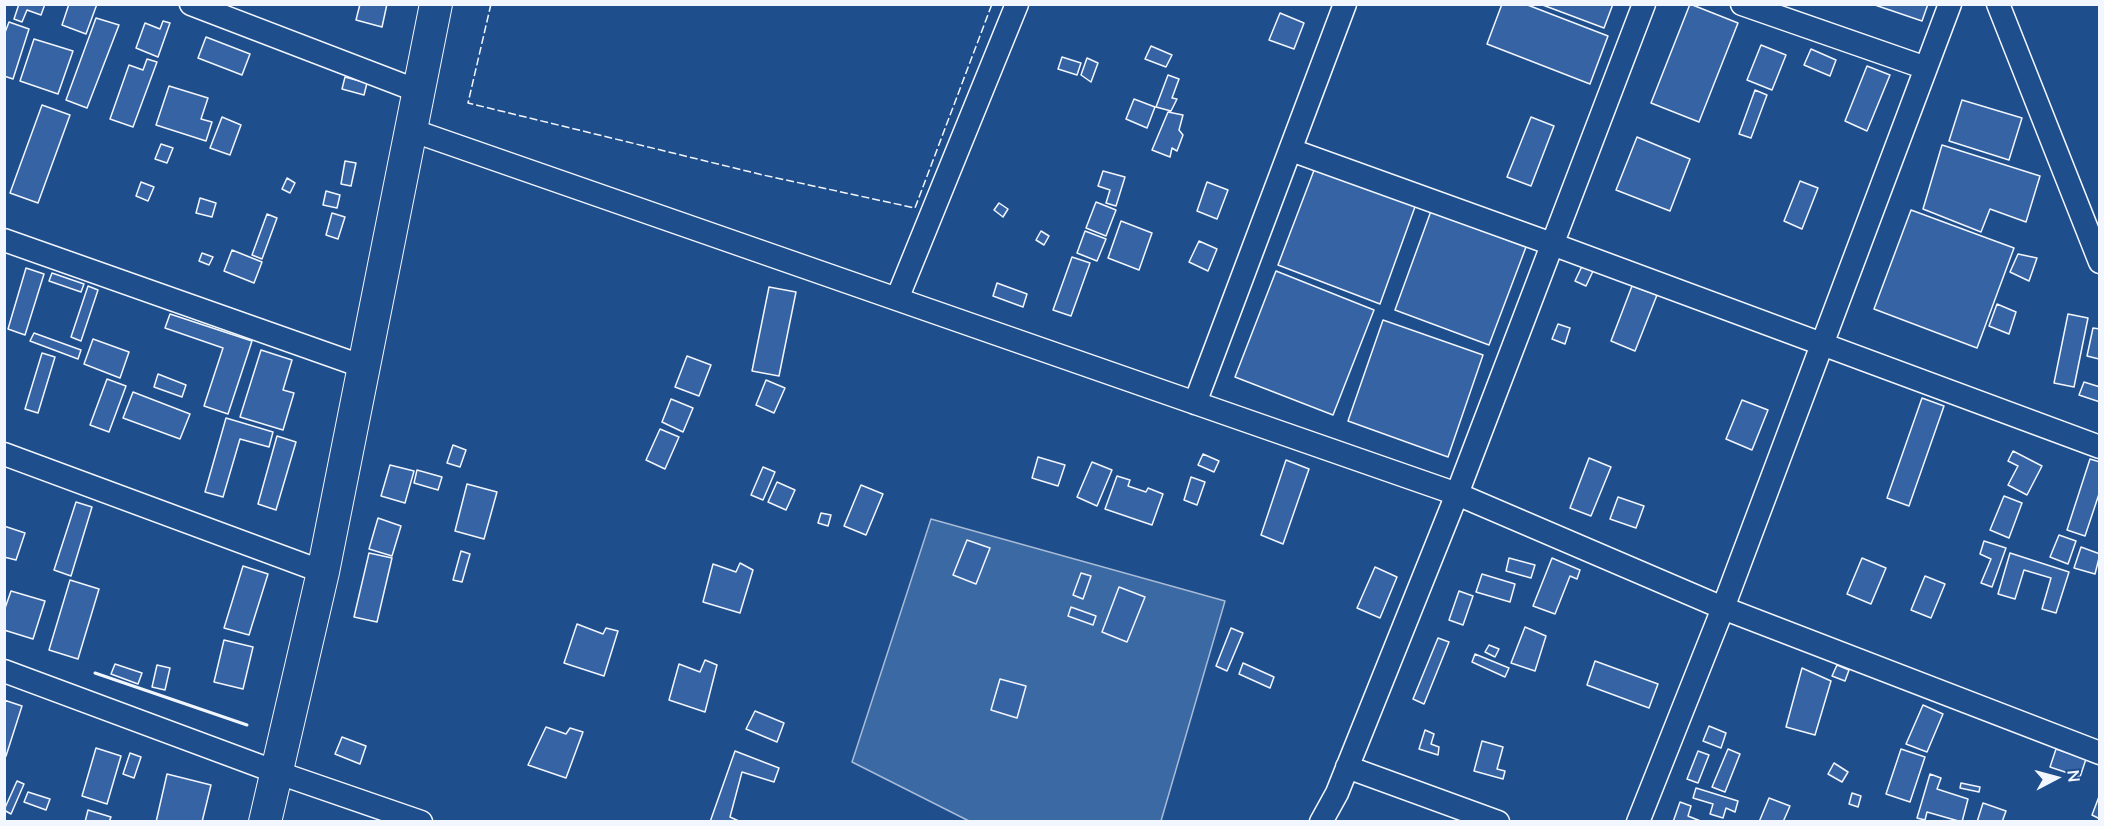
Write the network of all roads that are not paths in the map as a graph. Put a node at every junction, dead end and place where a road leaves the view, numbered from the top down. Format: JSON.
{"nodes":[{"id":1,"x":191,"y":4,"type":"edge"},
{"id":2,"x":436,"y":4,"type":"edge"},
{"id":3,"x":1017,"y":4,"type":"edge"},
{"id":4,"x":1345,"y":4,"type":"edge"},
{"id":5,"x":1644,"y":4,"type":"edge"},
{"id":6,"x":1742,"y":4,"type":"edge"},
{"id":7,"x":1950,"y":4,"type":"edge"},
{"id":8,"x":1998,"y":4,"type":"edge"},
{"id":9,"x":1926,"y":68,"type":"junction"},
{"id":10,"x":418,"y":91,"type":"junction"},
{"id":11,"x":411,"y":130,"type":"junction"},
{"id":12,"x":1291,"y":150,"type":"junction"},
{"id":13,"x":4,"y":240,"type":"edge"},
{"id":14,"x":1552,"y":244,"type":"junction"},
{"id":15,"x":2100,"y":262,"type":"edge"},
{"id":16,"x":897,"y":299,"type":"junction"},
{"id":17,"x":1822,"y":345,"type":"junction"},
{"id":18,"x":364,"y":367,"type":"junction"},
{"id":19,"x":1195,"y":403,"type":"junction"},
{"id":20,"x":2100,"y":447,"type":"edge"},
{"id":21,"x":4,"y":454,"type":"edge"},
{"id":22,"x":1457,"y":494,"type":"junction"},
{"id":23,"x":324,"y":572,"type":"junction"},
{"id":24,"x":1723,"y":608,"type":"junction"},
{"id":25,"x":4,"y":671,"type":"edge"},
{"id":26,"x":2100,"y":753,"type":"edge"},
{"id":27,"x":1347,"y":767,"type":"junction"},
{"id":28,"x":276,"y":772,"type":"junction"},
{"id":29,"x":265,"y":822,"type":"edge"},
{"id":30,"x":421,"y":822,"type":"edge"},
{"id":31,"x":1321,"y":822,"type":"edge"},
{"id":32,"x":1498,"y":822,"type":"edge"},
{"id":33,"x":1638,"y":822,"type":"edge"}],
"edges":[{"from":1,"to":10,"type":"street"},
{"from":2,"to":10,"type":"main road"},
{"from":3,"to":16,"type":"street"},
{"from":4,"to":12,"type":"street"},
{"from":5,"to":14,"type":"street"},
{"from":6,"to":9,"type":"street"},
{"from":7,"to":9,"type":"street"},
{"from":8,"to":15,"type":"street"},
{"from":9,"to":17,"type":"street"},
{"from":10,"to":11,"type":"main road"},
{"from":11,"to":16,"type":"street"},
{"from":11,"to":18,"type":"main road"},
{"from":12,"to":14,"type":"street"},
{"from":12,"to":19,"type":"street"},
{"from":13,"to":18,"type":"street"},
{"from":14,"to":17,"type":"street"},
{"from":14,"to":22,"type":"street"},
{"from":16,"to":19,"type":"street"},
{"from":17,"to":20,"type":"street"},
{"from":17,"to":24,"type":"street"},
{"from":18,"to":23,"type":"main road"},
{"from":19,"to":22,"type":"street"},
{"from":21,"to":23,"type":"street"},
{"from":22,"to":24,"type":"street"},
{"from":22,"to":27,"type":"street"},
{"from":23,"to":28,"type":"main road"},
{"from":24,"to":26,"type":"street"},
{"from":24,"to":33,"type":"street"},
{"from":25,"to":28,"type":"street"},
{"from":27,"to":31,"type":"street"},
{"from":27,"to":32,"type":"street"},
{"from":28,"to":29,"type":"main road"},
{"from":28,"to":30,"type":"street"}]}
